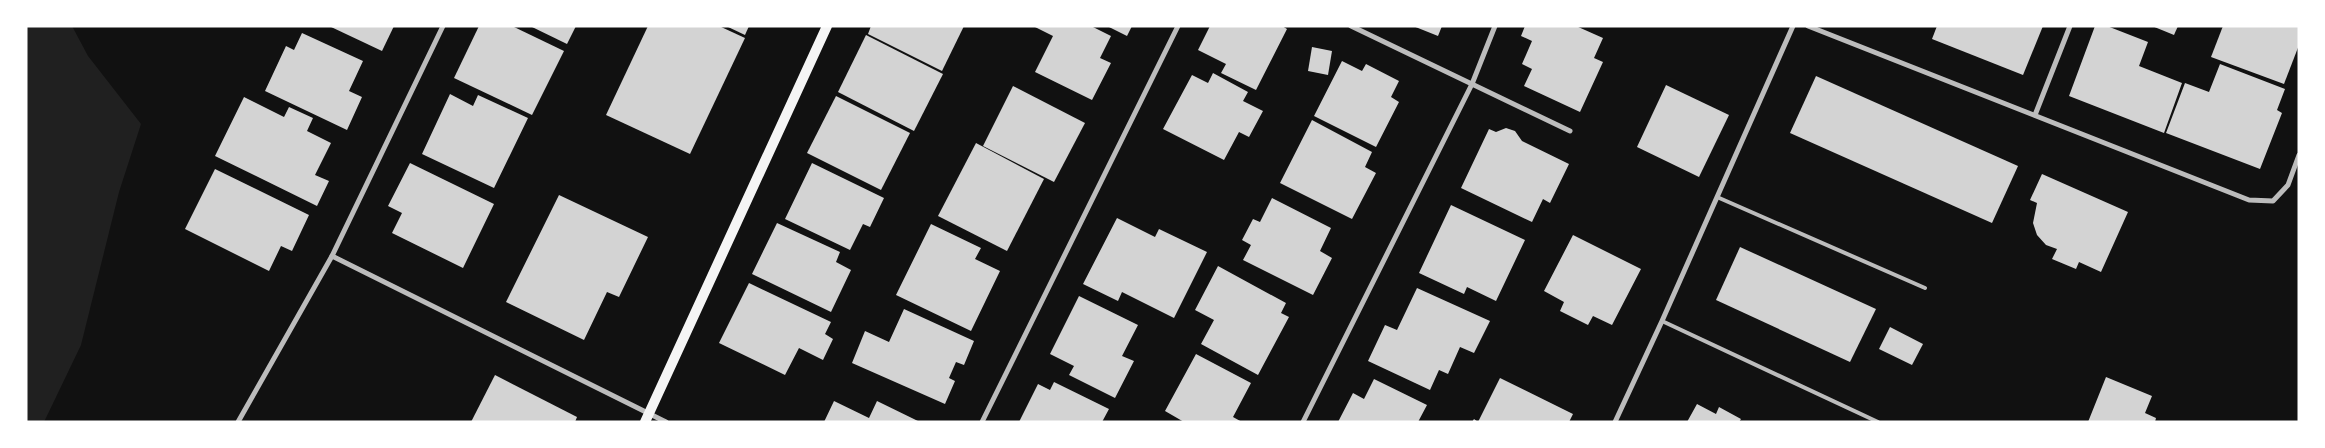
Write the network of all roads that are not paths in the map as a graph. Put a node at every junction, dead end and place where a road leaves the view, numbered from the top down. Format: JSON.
{"nodes":[{"id":1,"x":443,"y":26,"type":"edge"},
{"id":2,"x":827,"y":26,"type":"edge"},
{"id":3,"x":1178,"y":26,"type":"edge"},
{"id":4,"x":1351,"y":26,"type":"edge"},
{"id":5,"x":1495,"y":26,"type":"edge"},
{"id":6,"x":1793,"y":26,"type":"edge"},
{"id":7,"x":1808,"y":26,"type":"edge"},
{"id":8,"x":2070,"y":26,"type":"edge"},
{"id":9,"x":1472,"y":84,"type":"junction"},
{"id":10,"x":2035,"y":115,"type":"junction"},
{"id":11,"x":1570,"y":131,"type":"dead end"},
{"id":12,"x":2299,"y":155,"type":"edge"},
{"id":13,"x":1717,"y":197,"type":"junction"},
{"id":14,"x":332,"y":256,"type":"junction"},
{"id":15,"x":1925,"y":288,"type":"dead end"},
{"id":16,"x":1662,"y":321,"type":"junction"},
{"id":17,"x":647,"y":417,"type":"edge"},
{"id":18,"x":238,"y":422,"type":"edge"},
{"id":19,"x":666,"y":422,"type":"edge"},
{"id":20,"x":982,"y":422,"type":"edge"},
{"id":21,"x":1303,"y":422,"type":"edge"},
{"id":22,"x":1614,"y":422,"type":"edge"},
{"id":23,"x":1878,"y":422,"type":"edge"}],
"edges":[{"from":1,"to":14,"type":"street"},
{"from":2,"to":17,"type":"main road"},
{"from":3,"to":20,"type":"street"},
{"from":4,"to":9,"type":"street"},
{"from":5,"to":9,"type":"street"},
{"from":6,"to":13,"type":"street"},
{"from":7,"to":10,"type":"street"},
{"from":8,"to":10,"type":"street"},
{"from":9,"to":11,"type":"street"},
{"from":9,"to":21,"type":"street"},
{"from":10,"to":12,"type":"street"},
{"from":13,"to":15,"type":"lane"},
{"from":13,"to":16,"type":"street"},
{"from":14,"to":17,"type":"street"},
{"from":14,"to":18,"type":"street"},
{"from":16,"to":22,"type":"street"},
{"from":16,"to":23,"type":"lane"},
{"from":17,"to":19,"type":"street"}]}
